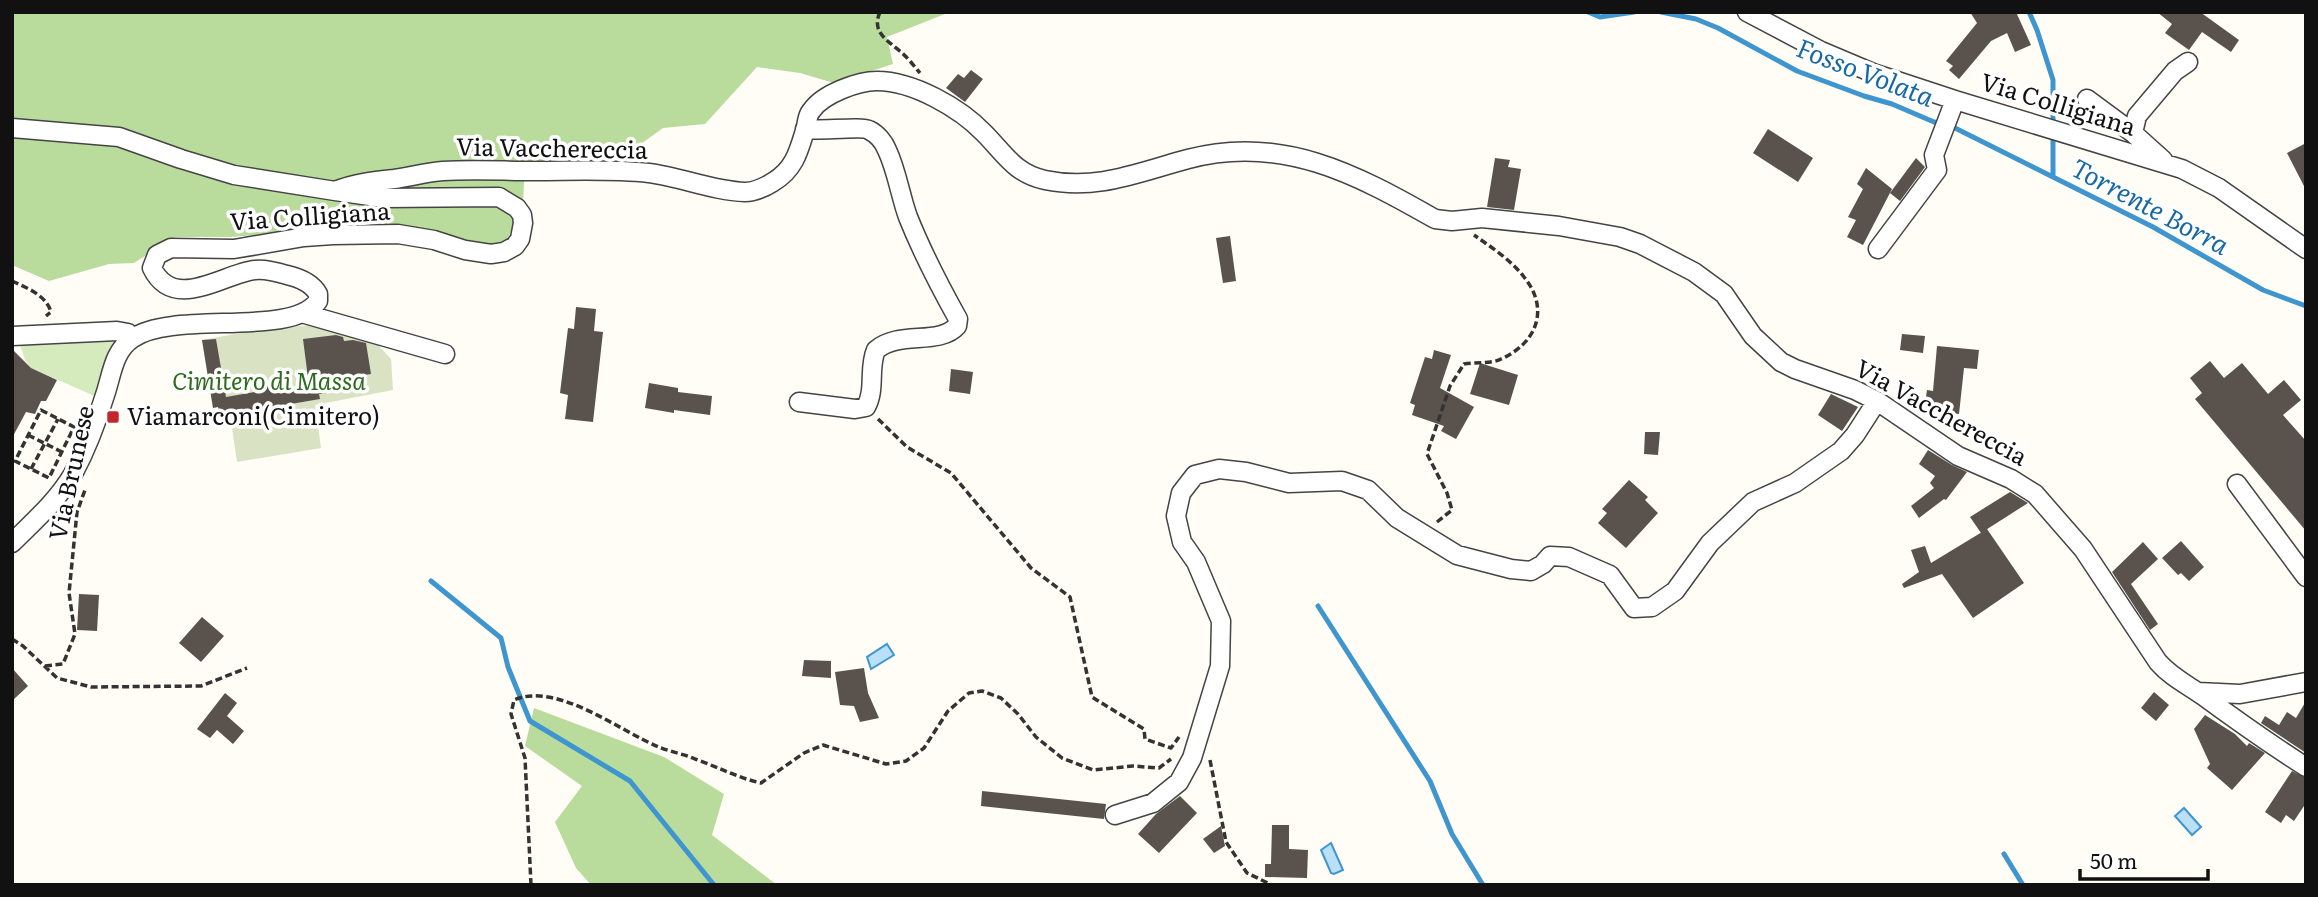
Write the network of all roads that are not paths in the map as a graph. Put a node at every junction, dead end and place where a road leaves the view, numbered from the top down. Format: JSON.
{"nodes":[{"id":1,"x":1747,"y":12,"type":"edge"},
{"id":2,"x":1765,"y":18,"type":"edge"},
{"id":3,"x":2188,"y":62,"type":"dead end"},
{"id":4,"x":2087,"y":99,"type":"dead end"},
{"id":5,"x":1955,"y":100,"type":"junction"},
{"id":6,"x":12,"y":128,"type":"edge"},
{"id":7,"x":805,"y":129,"type":"junction"},
{"id":8,"x":2133,"y":133,"type":"junction"},
{"id":9,"x":2168,"y":164,"type":"junction"},
{"id":10,"x":335,"y":191,"type":"junction"},
{"id":11,"x":1878,"y":249,"type":"dead end"},
{"id":12,"x":2306,"y":249,"type":"edge"},
{"id":13,"x":305,"y":314,"type":"junction"},
{"id":14,"x":12,"y":336,"type":"edge"},
{"id":15,"x":133,"y":338,"type":"junction"},
{"id":16,"x":445,"y":354,"type":"dead end"},
{"id":17,"x":1877,"y":401,"type":"junction"},
{"id":18,"x":799,"y":402,"type":"dead end"},
{"id":19,"x":2237,"y":484,"type":"dead end"},
{"id":20,"x":12,"y":542,"type":"edge"},
{"id":21,"x":2306,"y":577,"type":"edge"},
{"id":22,"x":2306,"y":682,"type":"edge"},
{"id":23,"x":2197,"y":691,"type":"junction"},
{"id":24,"x":2306,"y":767,"type":"edge"},
{"id":25,"x":1115,"y":815,"type":"dead end"}],
"edges":[{"from":1,"to":2,"type":"street","name":"Via Colligiana"},
{"from":2,"to":5,"type":"street","name":"Via Colligiana"},
{"from":3,"to":8,"type":"street"},
{"from":4,"to":8,"type":"street"},
{"from":5,"to":9,"type":"street","name":"Via Colligiana"},
{"from":5,"to":11,"type":"street"},
{"from":6,"to":10,"type":"street","name":"Via Colligiana"},
{"from":7,"to":10,"type":"street","name":"Via Vacchereccia"},
{"from":7,"to":17,"type":"street","name":"Via Vacchereccia"},
{"from":7,"to":18,"type":"street"},
{"from":8,"to":9,"type":"street"},
{"from":9,"to":12,"type":"street","name":"Via Colligiana"},
{"from":10,"to":13,"type":"street","name":"Via Colligiana"},
{"from":13,"to":15,"type":"street"},
{"from":13,"to":16,"type":"street"},
{"from":14,"to":15,"type":"street"},
{"from":15,"to":20,"type":"street"},
{"from":17,"to":23,"type":"street","name":"Via Vacchereccia"},
{"from":17,"to":25,"type":"street"},
{"from":19,"to":21,"type":"street"},
{"from":22,"to":23,"type":"street"},
{"from":23,"to":24,"type":"street","name":"Via Vacchereccia"}]}
